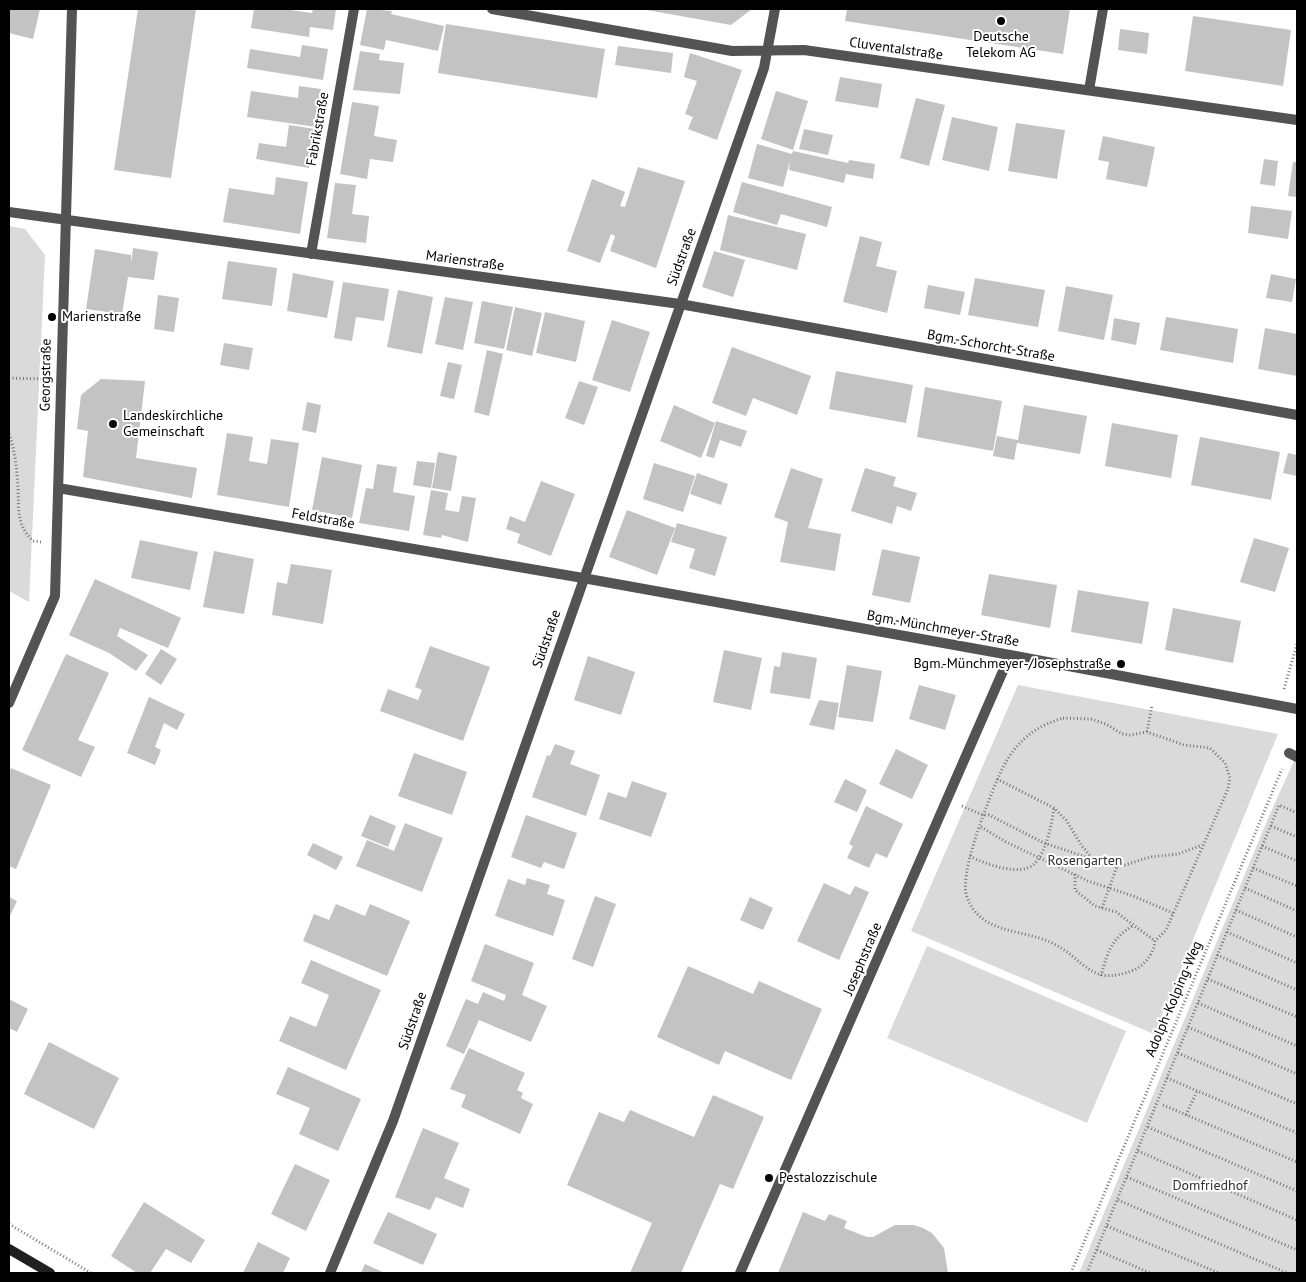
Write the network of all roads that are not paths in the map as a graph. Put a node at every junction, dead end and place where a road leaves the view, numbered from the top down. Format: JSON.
{"nodes":[{"id":1,"x":72,"y":9,"type":"edge"},
{"id":2,"x":354,"y":9,"type":"edge"},
{"id":3,"x":492,"y":9,"type":"edge"},
{"id":4,"x":775,"y":9,"type":"edge"},
{"id":5,"x":1103,"y":9,"type":"edge"},
{"id":6,"x":768,"y":51,"type":"junction"},
{"id":7,"x":1090,"y":90,"type":"junction"},
{"id":8,"x":1297,"y":120,"type":"edge"},
{"id":9,"x":9,"y":212,"type":"edge"},
{"id":10,"x":64,"y":221,"type":"junction"},
{"id":11,"x":310,"y":254,"type":"junction"},
{"id":12,"x":680,"y":304,"type":"junction"},
{"id":13,"x":1297,"y":415,"type":"edge"},
{"id":14,"x":58,"y":488,"type":"junction"},
{"id":15,"x":583,"y":578,"type":"junction"},
{"id":16,"x":1010,"y":655,"type":"junction"},
{"id":17,"x":9,"y":703,"type":"edge"},
{"id":18,"x":1297,"y":709,"type":"edge"},
{"id":19,"x":9,"y":1249,"type":"edge"},
{"id":20,"x":50,"y":1273,"type":"edge"},
{"id":21,"x":330,"y":1273,"type":"edge"},
{"id":22,"x":740,"y":1273,"type":"edge"}],
"edges":[{"from":1,"to":10,"type":"street","name":"Georgstraße"},
{"from":2,"to":11,"type":"street","name":"Fabrikstraße"},
{"from":3,"to":6,"type":"street","name":"Cluventalstraße"},
{"from":4,"to":6,"type":"street","name":"Südstraße"},
{"from":5,"to":7,"type":"street"},
{"from":6,"to":7,"type":"street","name":"Cluventalstraße"},
{"from":6,"to":12,"type":"street","name":"Südstraße"},
{"from":7,"to":8,"type":"street","name":"Cluventalstraße"},
{"from":9,"to":10,"type":"street","name":"Marienstraße"},
{"from":10,"to":11,"type":"street","name":"Marienstraße"},
{"from":10,"to":14,"type":"street","name":"Georgstraße"},
{"from":11,"to":12,"type":"street","name":"Marienstraße"},
{"from":12,"to":13,"type":"street","name":"Bgm.-Schorcht-Straße"},
{"from":12,"to":15,"type":"street","name":"Südstraße"},
{"from":14,"to":15,"type":"street","name":"Feldstraße"},
{"from":14,"to":17,"type":"street","name":"Georgstraße"},
{"from":15,"to":16,"type":"street","name":"Bgm.-Münchmeyer-Straße"},
{"from":15,"to":21,"type":"street","name":"Südstraße"},
{"from":16,"to":18,"type":"street","name":"Bgm.-Münchmeyer-Straße"},
{"from":16,"to":22,"type":"street","name":"Josephstraße"},
{"from":19,"to":20,"type":"main road"}]}
